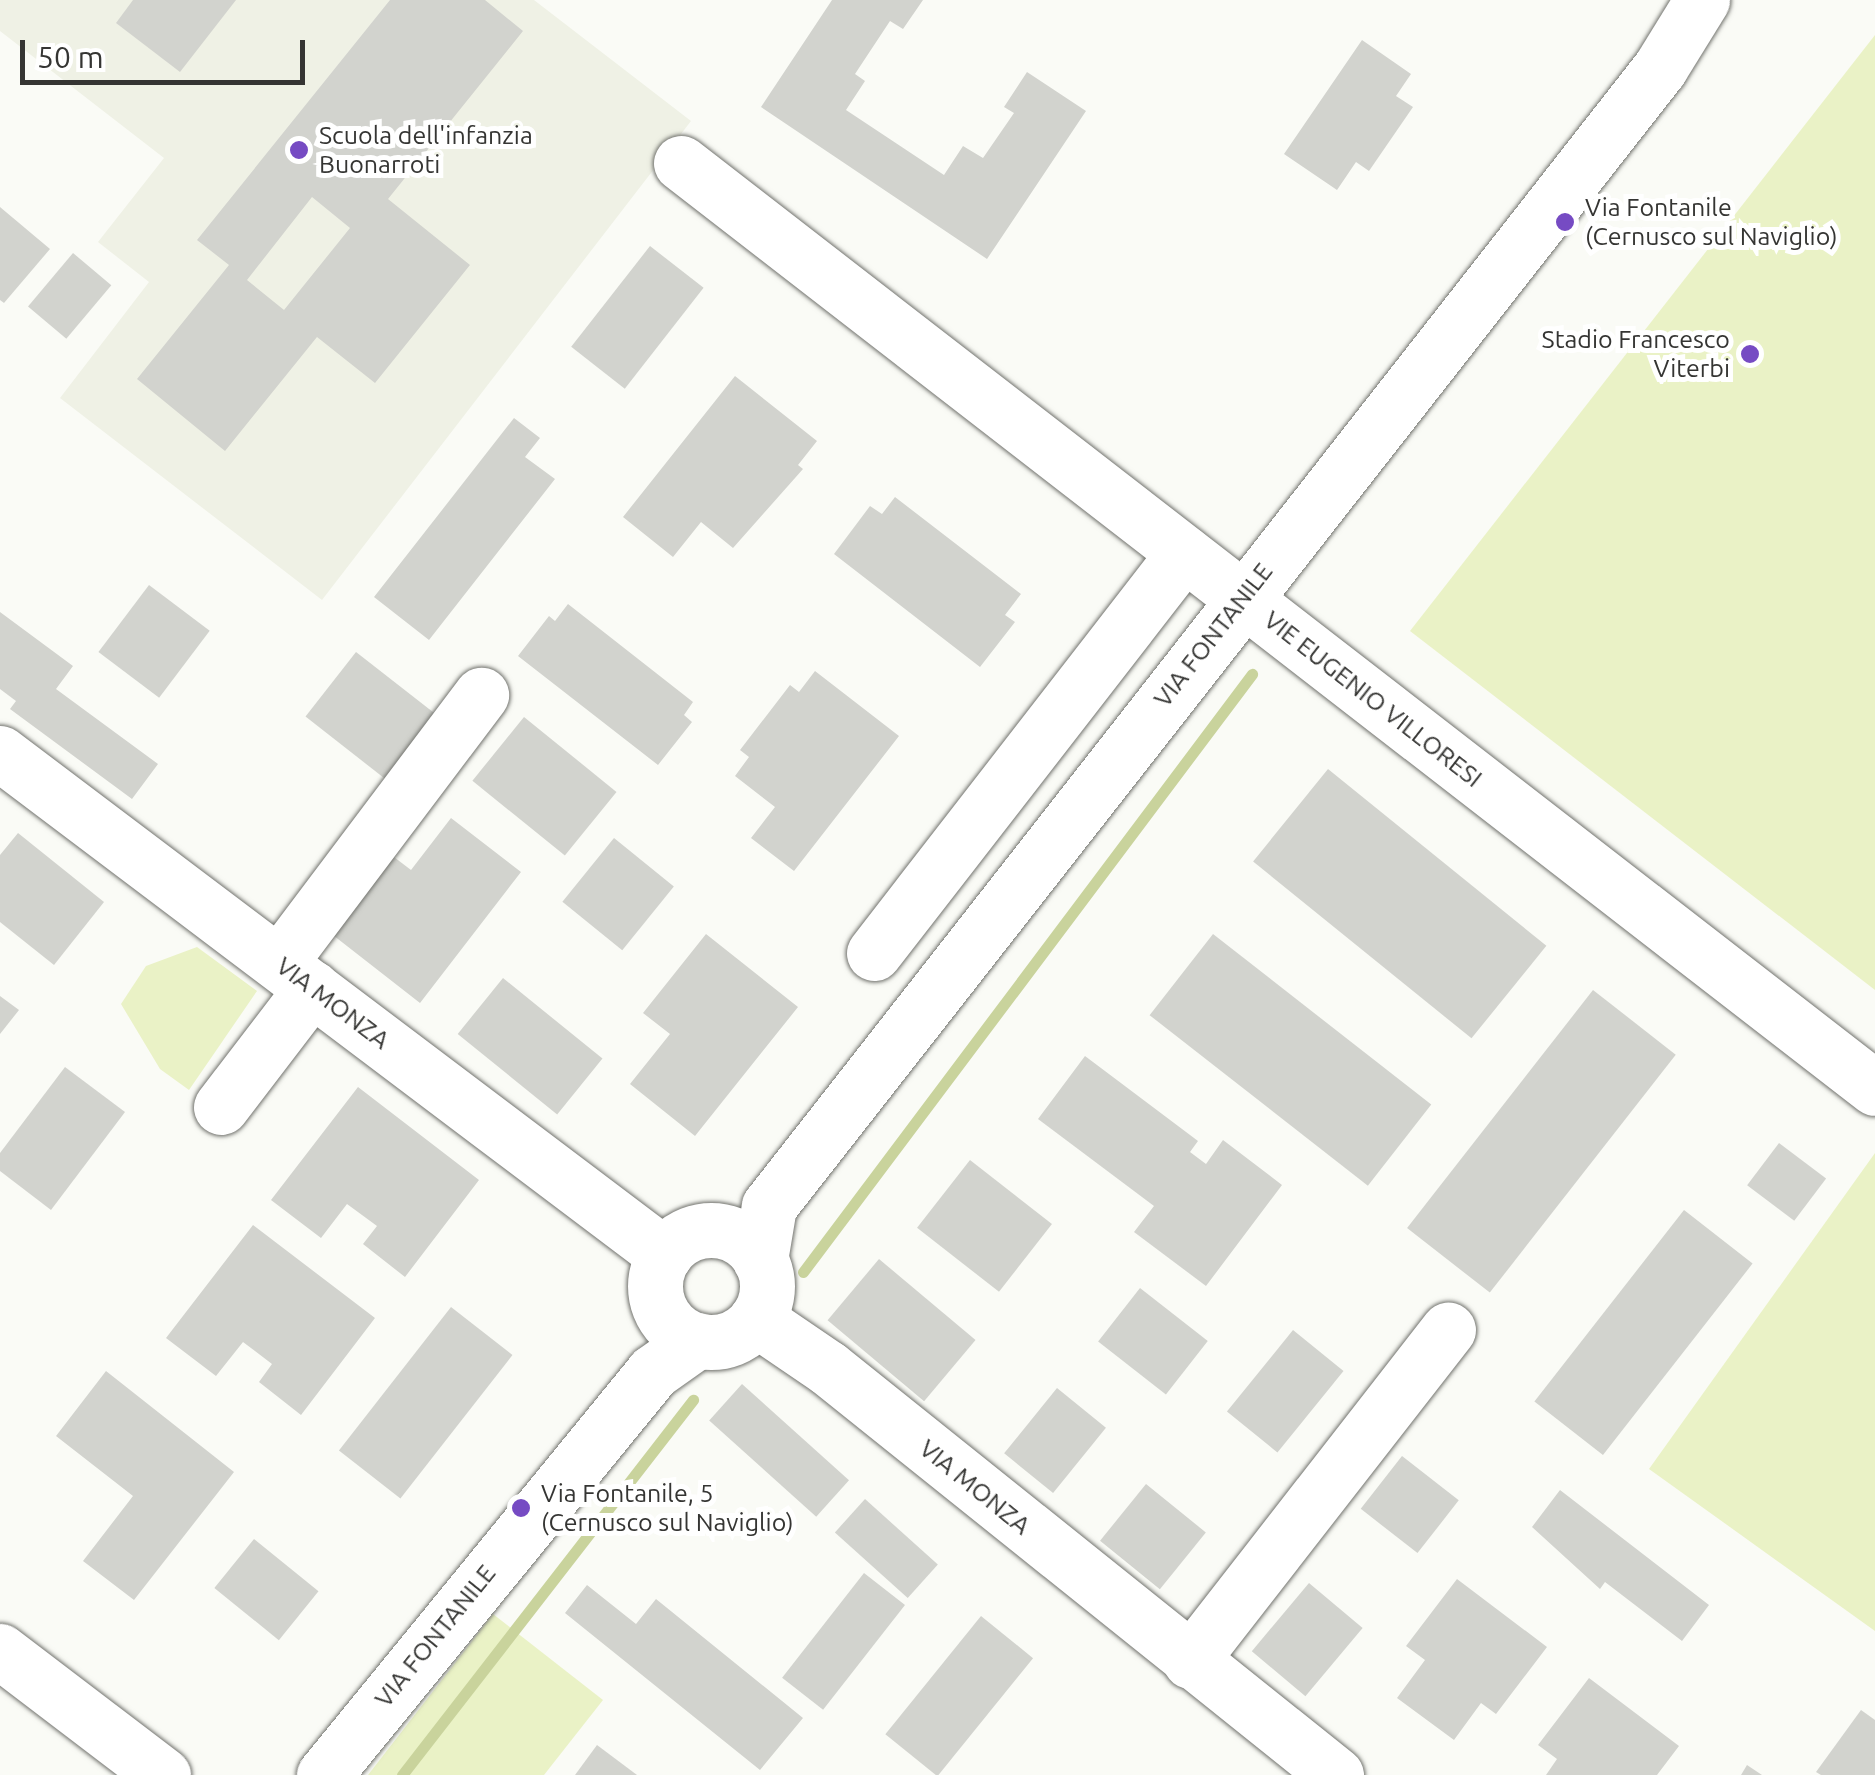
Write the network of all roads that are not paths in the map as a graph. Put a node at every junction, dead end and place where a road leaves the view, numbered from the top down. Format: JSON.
{"nodes":[{"id":1,"x":1702,"y":0,"type":"edge"},
{"id":2,"x":1741,"y":0,"type":"edge"},
{"id":3,"x":1660,"y":68,"type":"junction"},
{"id":4,"x":681,"y":163,"type":"dead end"},
{"id":5,"x":1184,"y":553,"type":"junction"},
{"id":6,"x":1242,"y":598,"type":"junction"},
{"id":7,"x":481,"y":694,"type":"dead end"},
{"id":8,"x":7,"y":772,"type":"edge"},
{"id":9,"x":874,"y":953,"type":"dead end"},
{"id":10,"x":295,"y":976,"type":"junction"},
{"id":11,"x":1875,"y":1088,"type":"edge"},
{"id":12,"x":221,"y":1107,"type":"dead end"},
{"id":13,"x":770,"y":1206,"type":"junction"},
{"id":14,"x":713,"y":1230,"type":"junction"},
{"id":15,"x":664,"y":1255,"type":"junction"},
{"id":16,"x":760,"y":1260,"type":"junction"},
{"id":17,"x":756,"y":1319,"type":"junction"},
{"id":18,"x":681,"y":1328,"type":"junction"},
{"id":19,"x":1448,"y":1329,"type":"dead end"},
{"id":20,"x":0,"y":1651,"type":"edge"},
{"id":21,"x":1190,"y":1661,"type":"junction"},
{"id":22,"x":163,"y":1775,"type":"edge"},
{"id":23,"x":324,"y":1775,"type":"edge"},
{"id":24,"x":1336,"y":1775,"type":"edge"}],
"edges":[{"from":1,"to":3,"type":"street","name":"VIA FONTANILE"},
{"from":2,"to":3,"type":"street","name":"VIA FONTANILE"},
{"from":3,"to":6,"type":"street","name":"VIA FONTANILE"},
{"from":4,"to":5,"type":"street","name":"VIE EUGENIO VILLORESI"},
{"from":5,"to":6,"type":"street","name":"VIE EUGENIO VILLORESI"},
{"from":5,"to":9,"type":"street"},
{"from":6,"to":11,"type":"street","name":"VIE EUGENIO VILLORESI"},
{"from":6,"to":13,"type":"street","name":"VIA FONTANILE"},
{"from":7,"to":10,"type":"street"},
{"from":8,"to":10,"type":"street","name":"VIA MONZA"},
{"from":10,"to":12,"type":"street"},
{"from":10,"to":15,"type":"street","name":"VIA MONZA"},
{"from":13,"to":14,"type":"street","name":"VIA FONTANILE"},
{"from":13,"to":16,"type":"street","name":"VIA FONTANILE"},
{"from":14,"to":15,"type":"street"},
{"from":14,"to":16,"type":"street"},
{"from":15,"to":18,"type":"street"},
{"from":16,"to":17,"type":"street"},
{"from":17,"to":18,"type":"street"},
{"from":17,"to":21,"type":"street","name":"VIA MONZA"},
{"from":18,"to":23,"type":"street","name":"VIA FONTANILE"},
{"from":19,"to":21,"type":"street"},
{"from":20,"to":22,"type":"street"},
{"from":21,"to":24,"type":"street","name":"VIA MONZA"}]}
